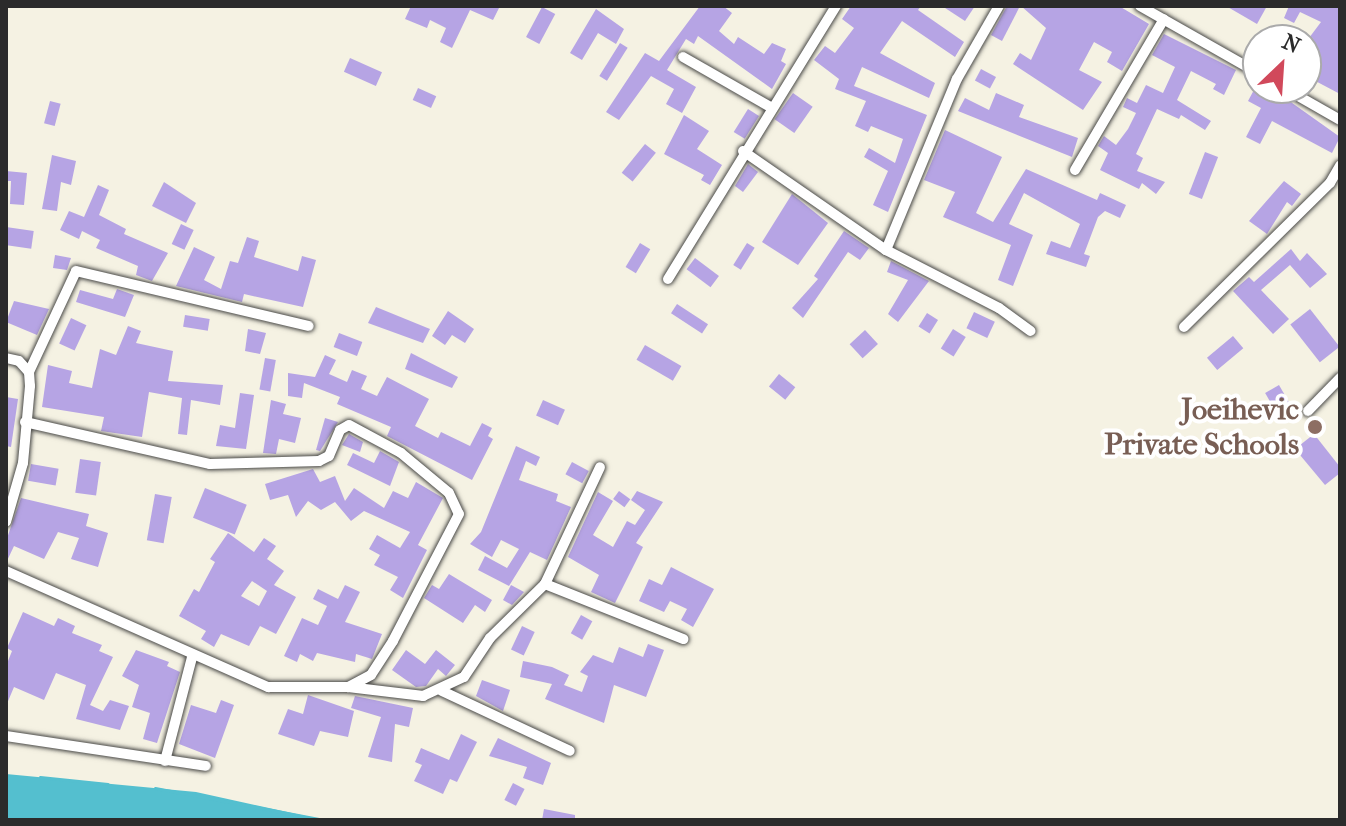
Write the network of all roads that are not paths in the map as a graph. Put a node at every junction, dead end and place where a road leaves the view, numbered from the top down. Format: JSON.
{"nodes":[{"id":1,"x":836,"y":6,"type":"edge"},
{"id":2,"x":999,"y":6,"type":"edge"},
{"id":3,"x":1140,"y":6,"type":"edge"},
{"id":4,"x":1164,"y":19,"type":"junction"},
{"id":5,"x":683,"y":57,"type":"dead end"},
{"id":6,"x":1242,"y":64,"type":"edge"},
{"id":7,"x":1312,"y":104,"type":"edge"},
{"id":8,"x":772,"y":108,"type":"junction"},
{"id":9,"x":1340,"y":120,"type":"edge"},
{"id":10,"x":743,"y":151,"type":"junction"},
{"id":11,"x":1340,"y":166,"type":"edge"},
{"id":12,"x":1075,"y":170,"type":"dead end"},
{"id":13,"x":886,"y":250,"type":"junction"},
{"id":14,"x":668,"y":279,"type":"dead end"},
{"id":15,"x":309,"y":326,"type":"dead end"},
{"id":16,"x":1184,"y":327,"type":"dead end"},
{"id":17,"x":1031,"y":331,"type":"dead end"},
{"id":18,"x":6,"y":358,"type":"edge"},
{"id":19,"x":29,"y":372,"type":"junction"},
{"id":20,"x":1340,"y":378,"type":"edge"},
{"id":21,"x":1308,"y":411,"type":"dead end"},
{"id":22,"x":25,"y":422,"type":"junction"},
{"id":23,"x":600,"y":467,"type":"dead end"},
{"id":24,"x":6,"y":522,"type":"edge"},
{"id":25,"x":6,"y":571,"type":"edge"},
{"id":26,"x":545,"y":584,"type":"junction"},
{"id":27,"x":683,"y":639,"type":"dead end"},
{"id":28,"x":192,"y":657,"type":"junction"},
{"id":29,"x":348,"y":687,"type":"junction"},
{"id":30,"x":442,"y":691,"type":"junction"},
{"id":31,"x":6,"y":736,"type":"edge"},
{"id":32,"x":570,"y":751,"type":"dead end"},
{"id":33,"x":165,"y":761,"type":"junction"},
{"id":34,"x":206,"y":766,"type":"dead end"}],
"edges":[{"from":1,"to":8,"type":"street"},
{"from":2,"to":13,"type":"street"},
{"from":3,"to":4,"type":"street"},
{"from":4,"to":6,"type":"street"},
{"from":4,"to":12,"type":"street"},
{"from":5,"to":8,"type":"street"},
{"from":7,"to":9,"type":"street"},
{"from":8,"to":10,"type":"street"},
{"from":10,"to":13,"type":"street"},
{"from":10,"to":14,"type":"street"},
{"from":11,"to":16,"type":"street"},
{"from":13,"to":17,"type":"street"},
{"from":15,"to":19,"type":"street"},
{"from":18,"to":19,"type":"street"},
{"from":19,"to":22,"type":"street"},
{"from":20,"to":21,"type":"street"},
{"from":22,"to":24,"type":"street"},
{"from":22,"to":29,"type":"street"},
{"from":23,"to":26,"type":"street"},
{"from":25,"to":28,"type":"street"},
{"from":26,"to":27,"type":"street"},
{"from":26,"to":30,"type":"street"},
{"from":28,"to":29,"type":"street"},
{"from":28,"to":33,"type":"street"},
{"from":29,"to":30,"type":"street"},
{"from":30,"to":32,"type":"street"},
{"from":31,"to":33,"type":"street"},
{"from":33,"to":34,"type":"street"}]}
